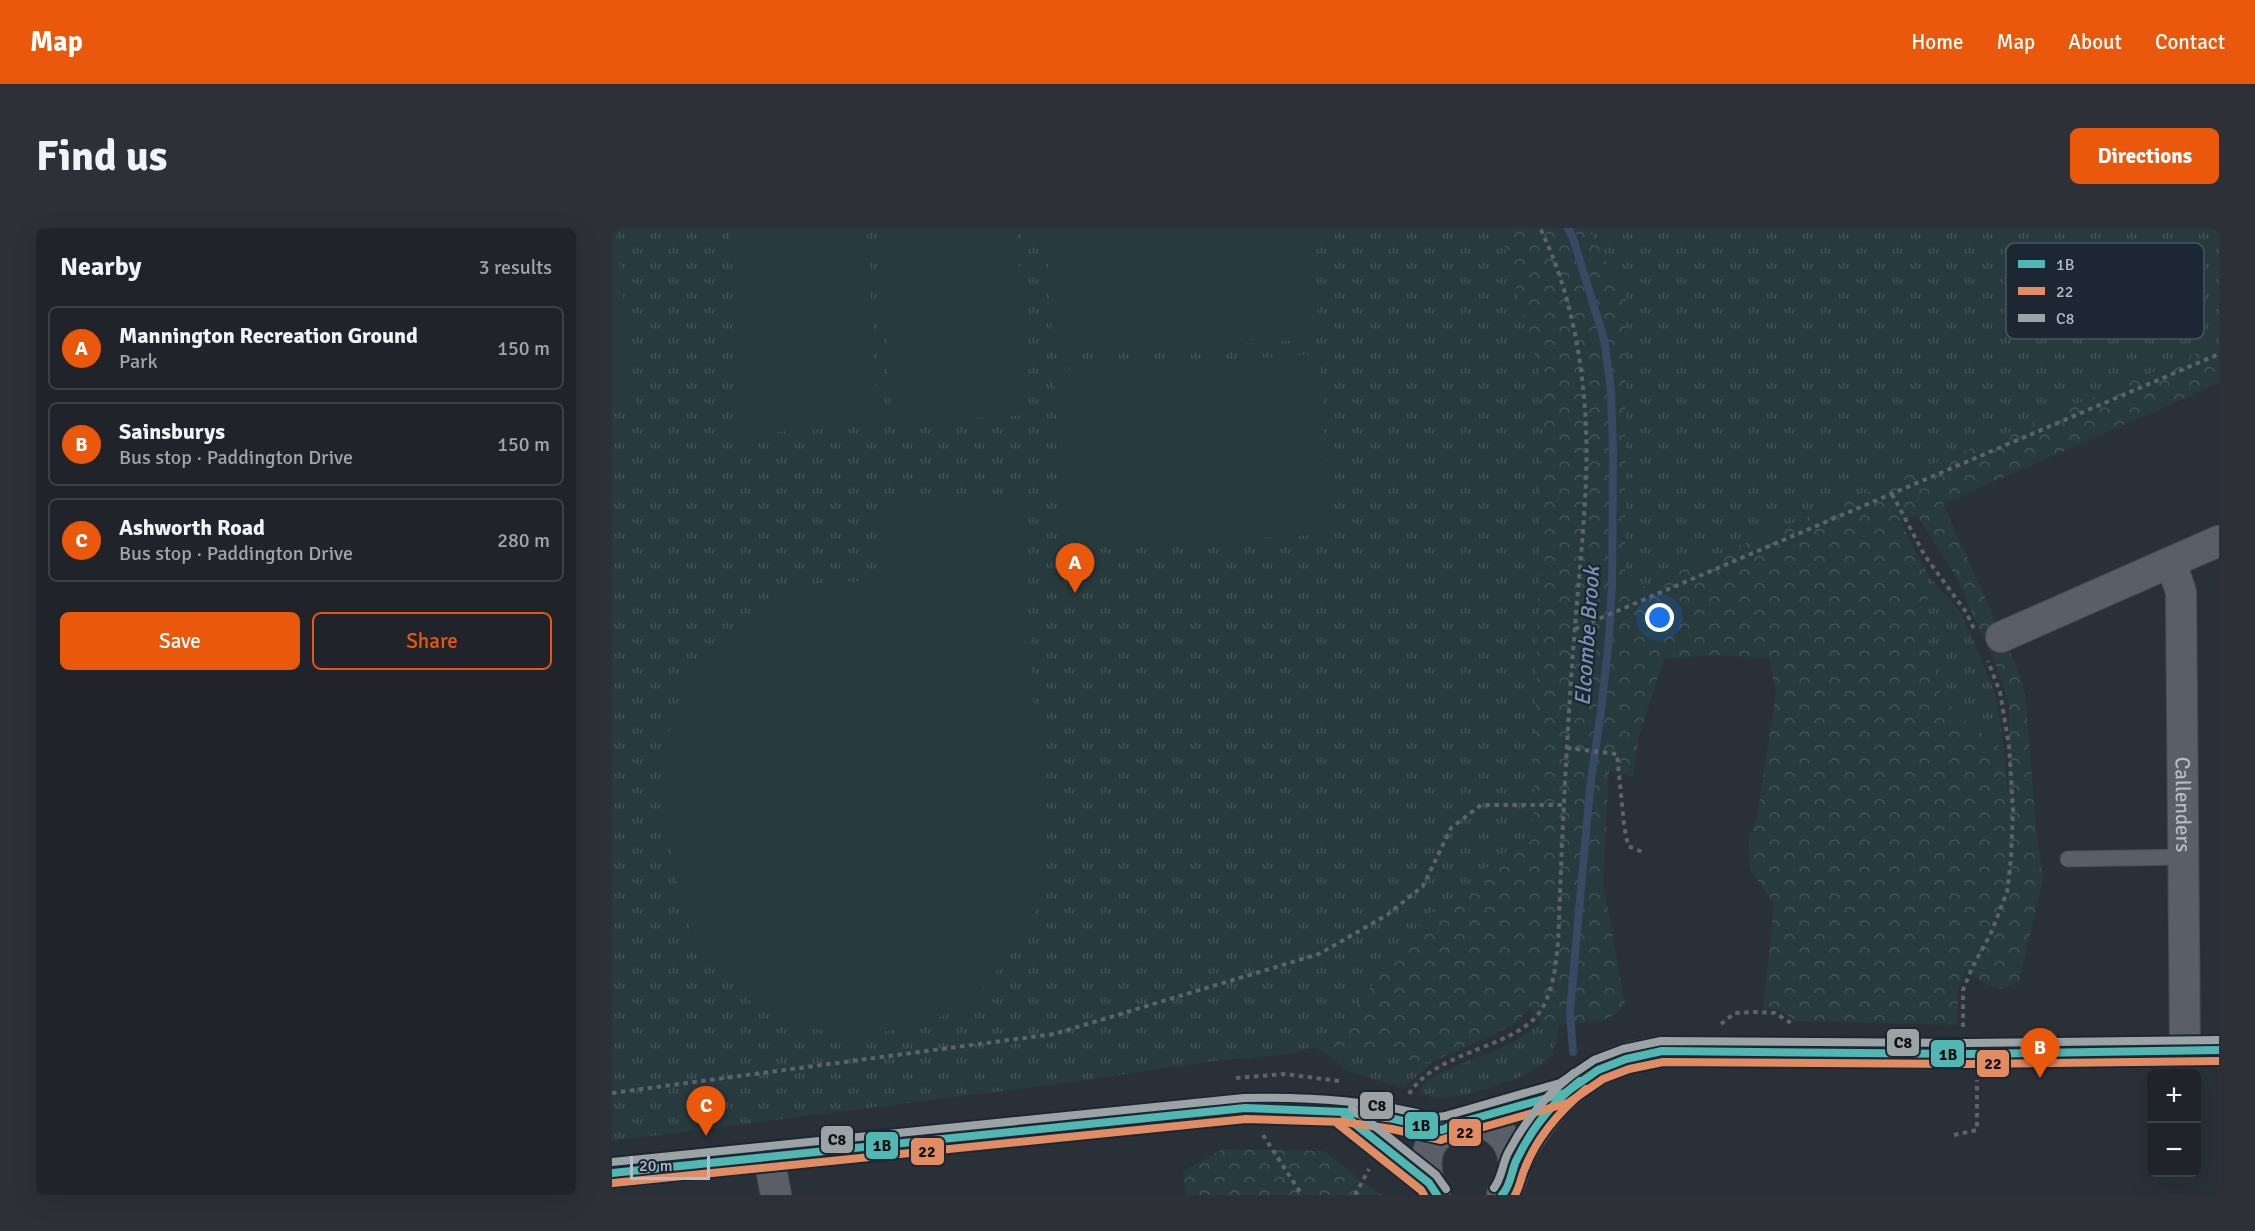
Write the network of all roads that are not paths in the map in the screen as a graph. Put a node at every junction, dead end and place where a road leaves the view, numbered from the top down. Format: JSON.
{"nodes":[{"id":1,"x":2219,"y":541,"type":"edge"},
{"id":2,"x":2171,"y":562,"type":"junction"},
{"id":3,"x":1988,"y":644,"type":"road end"},
{"id":4,"x":2184,"y":857,"type":"junction"},
{"id":5,"x":2068,"y":859,"type":"dead end"},
{"id":6,"x":2185,"y":1049,"type":"junction"},
{"id":7,"x":2219,"y":1050,"type":"edge"},
{"id":8,"x":1565,"y":1093,"type":"junction"},
{"id":9,"x":1341,"y":1113,"type":"junction"},
{"id":10,"x":1456,"y":1125,"type":"junction"},
{"id":11,"x":769,"y":1157,"type":"junction"},
{"id":12,"x":612,"y":1173,"type":"edge"},
{"id":13,"x":1511,"y":1183,"type":"edge"},
{"id":14,"x":1433,"y":1189,"type":"edge"},
{"id":15,"x":776,"y":1195,"type":"edge"}],
"edges":[{"from":1,"to":2,"type":"street"},
{"from":2,"to":3,"type":"street"},
{"from":2,"to":4,"type":"street","name":"Callenders"},
{"from":4,"to":5,"type":"lane"},
{"from":4,"to":6,"type":"street","name":"Callenders"},
{"from":6,"to":7,"type":"street"},
{"from":6,"to":8,"type":"street"},
{"from":8,"to":10,"type":"street"},
{"from":8,"to":13,"type":"street"},
{"from":9,"to":10,"type":"street"},
{"from":9,"to":11,"type":"street"},
{"from":9,"to":14,"type":"street"},
{"from":10,"to":13,"type":"street"},
{"from":10,"to":14,"type":"street"},
{"from":11,"to":12,"type":"street"},
{"from":11,"to":15,"type":"street"}]}
